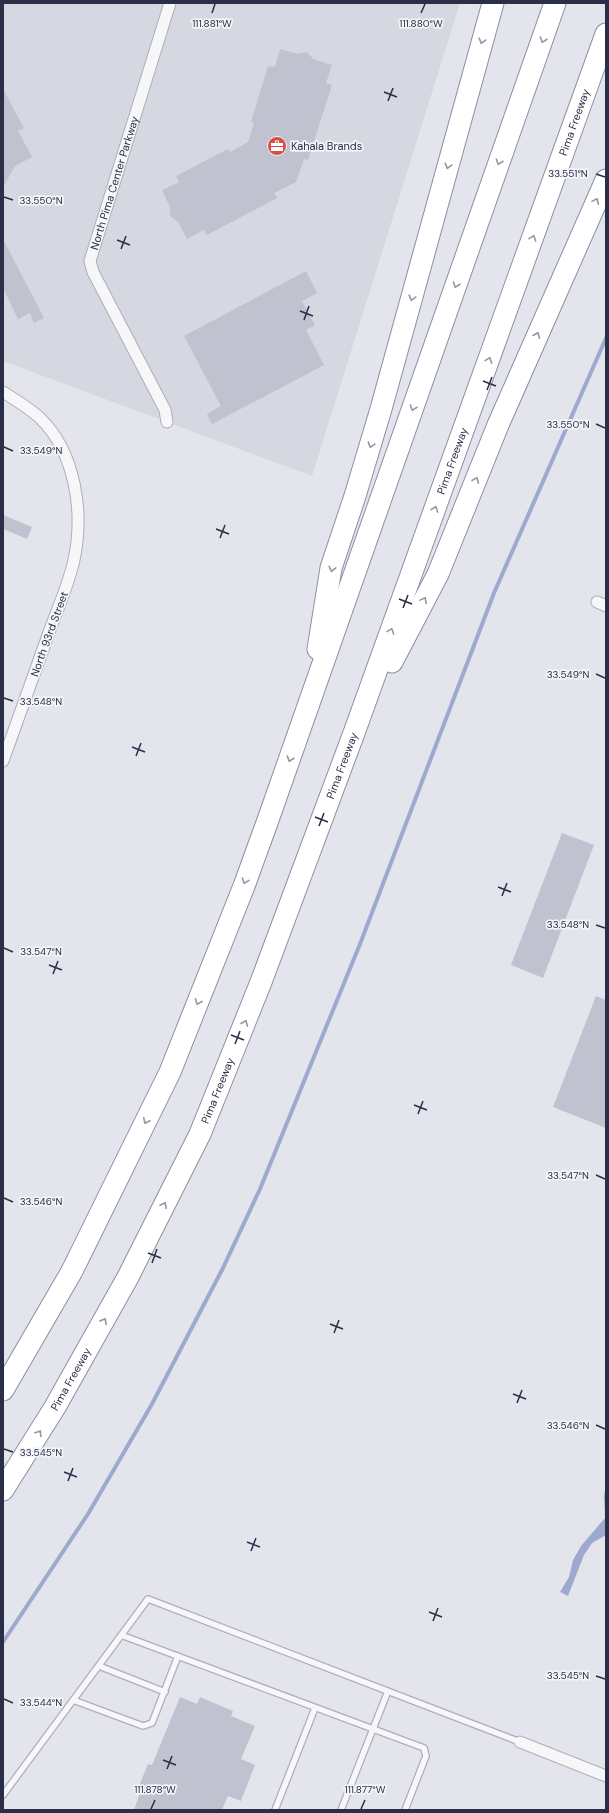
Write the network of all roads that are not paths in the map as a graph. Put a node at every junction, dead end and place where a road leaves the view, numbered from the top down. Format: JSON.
{"nodes":[{"id":1,"x":170,"y":3,"type":"edge"},
{"id":2,"x":493,"y":3,"type":"edge"},
{"id":3,"x":556,"y":3,"type":"edge"},
{"id":4,"x":606,"y":34,"type":"edge"},
{"id":5,"x":606,"y":180,"type":"edge"},
{"id":6,"x":3,"y":392,"type":"edge"},
{"id":7,"x":167,"y":422,"type":"dead end"},
{"id":8,"x":303,"y":722,"type":"junction"},
{"id":9,"x":354,"y":733,"type":"junction"},
{"id":10,"x":3,"y":761,"type":"edge"},
{"id":11,"x":3,"y":1390,"type":"edge"},
{"id":12,"x":3,"y":1490,"type":"edge"},
{"id":13,"x":121,"y":1635,"type":"junction"},
{"id":14,"x":178,"y":1656,"type":"junction"},
{"id":15,"x":98,"y":1666,"type":"junction"},
{"id":16,"x":388,"y":1691,"type":"junction"},
{"id":17,"x":165,"y":1692,"type":"junction"},
{"id":18,"x":73,"y":1700,"type":"junction"},
{"id":19,"x":315,"y":1708,"type":"junction"},
{"id":20,"x":373,"y":1730,"type":"junction"},
{"id":21,"x":520,"y":1742,"type":"joint"},
{"id":22,"x":606,"y":1776,"type":"edge"},
{"id":23,"x":3,"y":1795,"type":"edge"},
{"id":24,"x":275,"y":1810,"type":"edge"},
{"id":25,"x":341,"y":1810,"type":"edge"},
{"id":26,"x":405,"y":1810,"type":"edge"}],
"edges":[{"from":1,"to":7,"type":"street","name":"North Pima Center Parkway"},
{"from":2,"to":8,"type":"highway","one_way":true},
{"from":3,"to":8,"type":"highway","one_way":true},
{"from":9,"to":4,"type":"highway","name":"Pima Freeway","one_way":true},
{"from":9,"to":5,"type":"highway","one_way":true},
{"from":6,"to":10,"type":"street","name":"North 93rd Street"},
{"from":8,"to":11,"type":"highway","one_way":true},
{"from":12,"to":9,"type":"highway","name":"Pima Freeway","one_way":true},
{"from":13,"to":14,"type":"lane"},
{"from":13,"to":15,"type":"lane"},
{"from":13,"to":16,"type":"lane"},
{"from":14,"to":17,"type":"lane"},
{"from":14,"to":19,"type":"lane"},
{"from":15,"to":17,"type":"lane"},
{"from":15,"to":18,"type":"lane"},
{"from":16,"to":20,"type":"lane"},
{"from":16,"to":21,"type":"lane"},
{"from":17,"to":18,"type":"lane"},
{"from":18,"to":23,"type":"lane"},
{"from":19,"to":20,"type":"lane"},
{"from":19,"to":24,"type":"lane"},
{"from":20,"to":25,"type":"lane"},
{"from":20,"to":26,"type":"lane"},
{"from":21,"to":22,"type":"street"}]}
